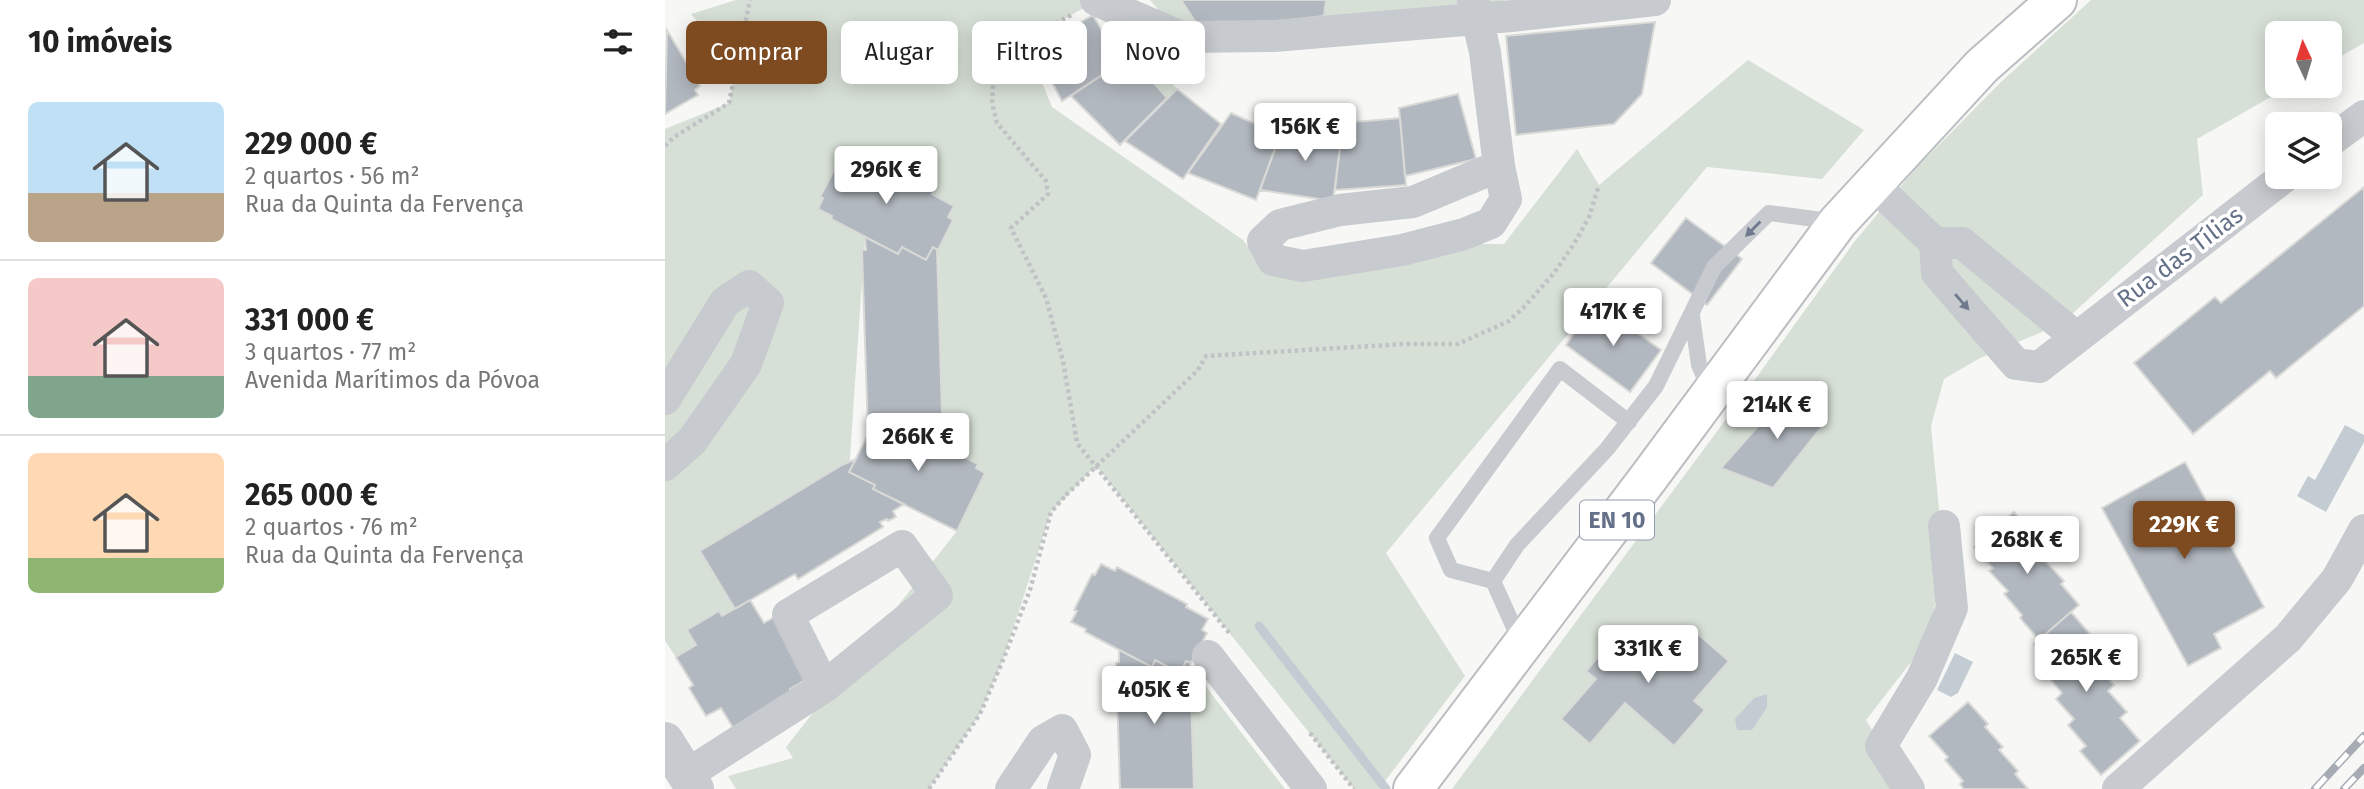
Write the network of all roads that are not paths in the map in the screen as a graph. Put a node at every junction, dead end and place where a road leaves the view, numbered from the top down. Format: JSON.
{"nodes":[{"id":1,"x":1096,"y":0,"type":"edge"},
{"id":2,"x":1655,"y":0,"type":"edge"},
{"id":3,"x":2057,"y":0,"type":"edge"},
{"id":4,"x":1475,"y":10,"type":"edge"},
{"id":5,"x":2364,"y":116,"type":"edge"},
{"id":6,"x":2342,"y":132,"type":"edge"},
{"id":7,"x":1499,"y":166,"type":"junction"},
{"id":8,"x":1874,"y":185,"type":"junction"},
{"id":9,"x":2268,"y":189,"type":"edge"},
{"id":10,"x":1838,"y":222,"type":"junction"},
{"id":11,"x":1935,"y":243,"type":"junction"},
{"id":12,"x":1692,"y":316,"type":"junction"},
{"id":13,"x":2075,"y":337,"type":"junction"},
{"id":14,"x":1711,"y":394,"type":"junction"},
{"id":15,"x":665,"y":399,"type":"edge"},
{"id":16,"x":1629,"y":422,"type":"junction"},
{"id":17,"x":665,"y":465,"type":"edge"},
{"id":18,"x":1944,"y":526,"type":"dead end"},
{"id":19,"x":2364,"y":530,"type":"edge"},
{"id":20,"x":1493,"y":581,"type":"junction"},
{"id":21,"x":1522,"y":645,"type":"junction"},
{"id":22,"x":1208,"y":656,"type":"dead end"},
{"id":23,"x":824,"y":687,"type":"junction"},
{"id":24,"x":677,"y":767,"type":"edge"},
{"id":25,"x":1011,"y":789,"type":"edge"},
{"id":26,"x":1063,"y":789,"type":"edge"},
{"id":27,"x":1311,"y":789,"type":"edge"},
{"id":28,"x":1413,"y":789,"type":"edge"},
{"id":29,"x":1909,"y":789,"type":"edge"},
{"id":30,"x":2118,"y":789,"type":"edge"}],
"edges":[{"from":1,"to":4,"type":"street"},
{"from":2,"to":4,"type":"street"},
{"from":3,"to":8,"type":"main road","number":"EN 10"},
{"from":4,"to":7,"type":"street"},
{"from":5,"to":6,"type":"street"},
{"from":7,"to":7,"type":"street"},
{"from":8,"to":10,"type":"main road","number":"EN 10"},
{"from":8,"to":11,"type":"street"},
{"from":9,"to":13,"type":"street","name":"Rua das Tílias"},
{"from":10,"to":12,"type":"lane","one_way":true},
{"from":10,"to":14,"type":"main road","number":"EN 10"},
{"from":11,"to":13,"type":"street"},
{"from":11,"to":13,"type":"street","name":"Rua das Tílias","one_way":true},
{"from":12,"to":14,"type":"lane"},
{"from":12,"to":16,"type":"lane"},
{"from":14,"to":21,"type":"main road","number":"EN 10"},
{"from":15,"to":17,"type":"street"},
{"from":16,"to":20,"type":"lane"},
{"from":16,"to":20,"type":"lane"},
{"from":18,"to":29,"type":"street"},
{"from":19,"to":30,"type":"street"},
{"from":20,"to":21,"type":"lane"},
{"from":21,"to":28,"type":"main road","number":"EN 10"},
{"from":22,"to":27,"type":"street"},
{"from":23,"to":23,"type":"street"},
{"from":23,"to":24,"type":"street"},
{"from":25,"to":26,"type":"street"}]}
